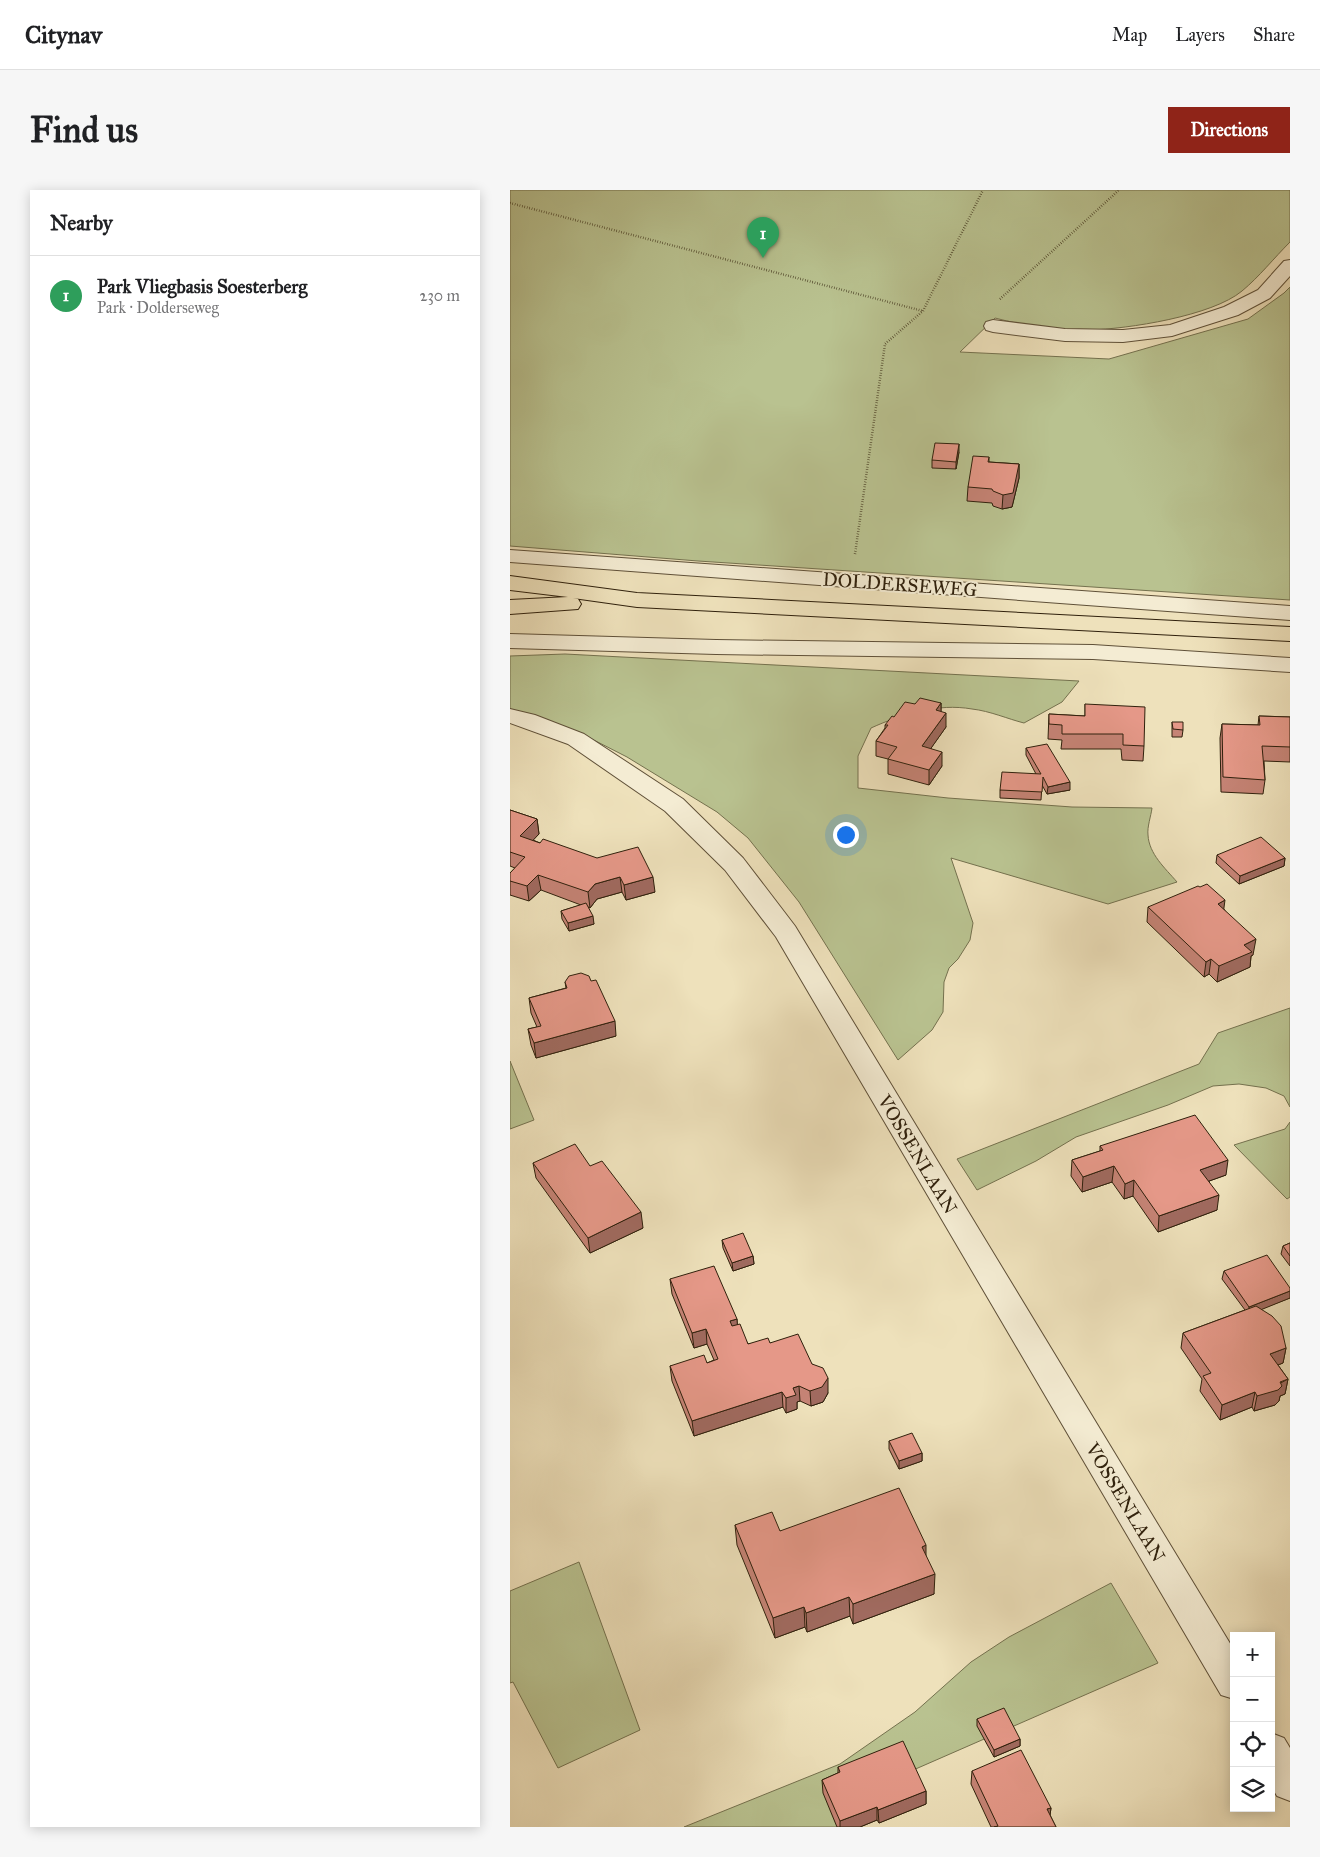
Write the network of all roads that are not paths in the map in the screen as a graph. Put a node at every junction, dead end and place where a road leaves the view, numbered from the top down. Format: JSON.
{"nodes":[{"id":1,"x":1290,"y":265,"type":"edge"},
{"id":2,"x":993,"y":326,"type":"road end"},
{"id":3,"x":510,"y":556,"type":"edge"},
{"id":4,"x":510,"y":583,"type":"edge"},
{"id":5,"x":637,"y":600,"type":"junction"},
{"id":6,"x":510,"y":607,"type":"edge"},
{"id":7,"x":1290,"y":613,"type":"edge"},
{"id":8,"x":1290,"y":634,"type":"edge"},
{"id":9,"x":510,"y":642,"type":"edge"},
{"id":10,"x":1290,"y":665,"type":"edge"},
{"id":11,"x":510,"y":716,"type":"edge"},
{"id":12,"x":1230,"y":1677,"type":"edge"},
{"id":13,"x":1275,"y":1757,"type":"edge"},
{"id":14,"x":1290,"y":1783,"type":"edge"}],
"edges":[{"from":1,"to":2,"type":"street"},
{"from":3,"to":7,"type":"street","name":"DOLDERSEWEG"},
{"from":4,"to":5,"type":"main road","name":"DOLDERSEWEG"},
{"from":5,"to":6,"type":"main road","name":"DOLDERSEWEG"},
{"from":5,"to":8,"type":"main road","name":"DOLDERSEWEG"},
{"from":9,"to":10,"type":"street"},
{"from":11,"to":12,"type":"street","name":"VOSSENLAAN"},
{"from":13,"to":14,"type":"street"}]}
